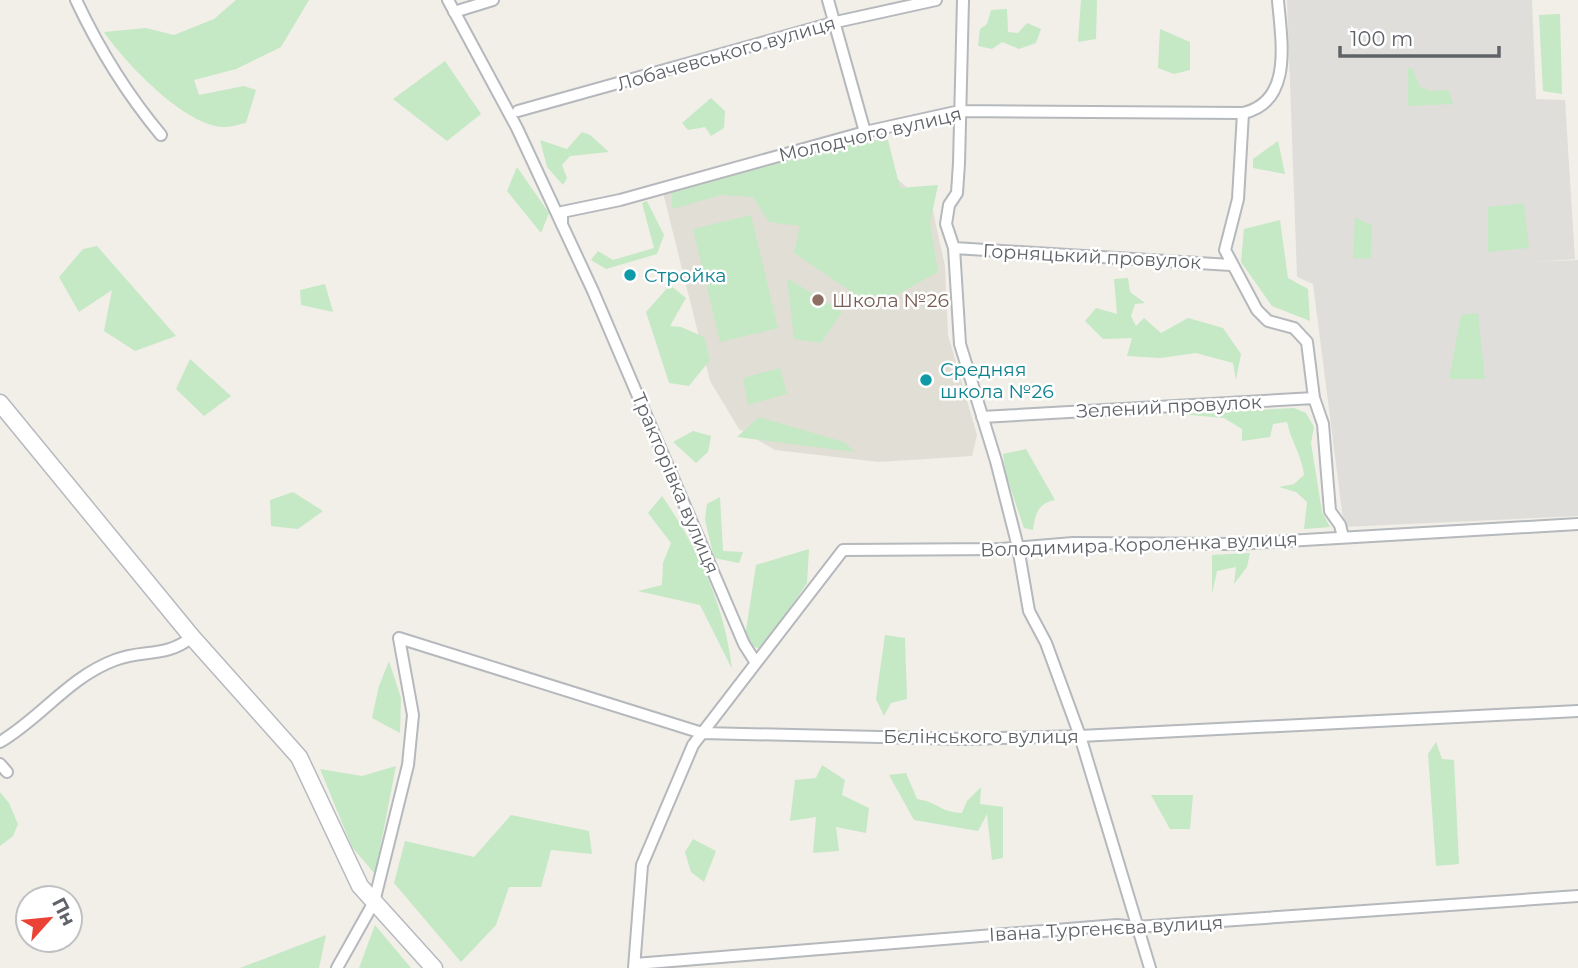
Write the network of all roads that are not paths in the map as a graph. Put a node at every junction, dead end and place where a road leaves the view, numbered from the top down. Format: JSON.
{"nodes":[{"id":1,"x":76,"y":0,"type":"edge"},
{"id":2,"x":448,"y":0,"type":"edge"},
{"id":3,"x":493,"y":0,"type":"edge"},
{"id":4,"x":828,"y":0,"type":"edge"},
{"id":5,"x":936,"y":0,"type":"edge"},
{"id":6,"x":963,"y":0,"type":"edge"},
{"id":7,"x":1278,"y":0,"type":"edge"},
{"id":8,"x":454,"y":12,"type":"junction"},
{"id":9,"x":835,"y":22,"type":"junction"},
{"id":10,"x":518,"y":111,"type":"dead end"},
{"id":11,"x":960,"y":111,"type":"junction"},
{"id":12,"x":1243,"y":113,"type":"junction"},
{"id":13,"x":865,"y":132,"type":"junction"},
{"id":14,"x":161,"y":135,"type":"dead end"},
{"id":15,"x":562,"y":227,"type":"junction"},
{"id":16,"x":954,"y":248,"type":"junction"},
{"id":17,"x":1231,"y":265,"type":"junction"},
{"id":18,"x":1314,"y":398,"type":"junction"},
{"id":19,"x":0,"y":403,"type":"edge"},
{"id":20,"x":982,"y":417,"type":"junction"},
{"id":21,"x":1578,"y":524,"type":"edge"},
{"id":22,"x":1343,"y":537,"type":"junction"},
{"id":23,"x":1018,"y":547,"type":"junction"},
{"id":24,"x":192,"y":637,"type":"junction"},
{"id":25,"x":756,"y":663,"type":"junction"},
{"id":26,"x":1578,"y":711,"type":"edge"},
{"id":27,"x":702,"y":733,"type":"junction"},
{"id":28,"x":1080,"y":736,"type":"junction"},
{"id":29,"x":0,"y":742,"type":"edge"},
{"id":30,"x":1578,"y":896,"type":"edge"},
{"id":31,"x":374,"y":902,"type":"junction"},
{"id":32,"x":1136,"y":928,"type":"junction"},
{"id":33,"x":635,"y":966,"type":"edge"},
{"id":34,"x":337,"y":968,"type":"edge"},
{"id":35,"x":434,"y":968,"type":"edge"},
{"id":36,"x":1150,"y":968,"type":"edge"}],
"edges":[{"from":1,"to":14,"type":"street"},
{"from":2,"to":8,"type":"street","name":"Тракторівка вулиця"},
{"from":3,"to":8,"type":"street"},
{"from":4,"to":9,"type":"street"},
{"from":5,"to":9,"type":"street","name":"Лобачевського вулиця"},
{"from":6,"to":11,"type":"street"},
{"from":7,"to":12,"type":"street"},
{"from":8,"to":15,"type":"street","name":"Тракторівка вулиця"},
{"from":9,"to":10,"type":"street","name":"Лобачевського вулиця"},
{"from":9,"to":13,"type":"street"},
{"from":11,"to":12,"type":"street","name":"Молодчого вулиця"},
{"from":11,"to":13,"type":"street","name":"Молодчого вулиця"},
{"from":11,"to":16,"type":"street"},
{"from":12,"to":17,"type":"street"},
{"from":13,"to":15,"type":"street","name":"Молодчого вулиця"},
{"from":15,"to":25,"type":"street","name":"Тракторівка вулиця"},
{"from":16,"to":17,"type":"street","name":"Горняцький провулок"},
{"from":16,"to":20,"type":"street"},
{"from":17,"to":18,"type":"street"},
{"from":18,"to":20,"type":"street","name":"Зелений провулок"},
{"from":18,"to":22,"type":"street"},
{"from":19,"to":24,"type":"main road"},
{"from":20,"to":23,"type":"street"},
{"from":21,"to":22,"type":"street","name":"Володимира Короленка вулиця"},
{"from":22,"to":23,"type":"street","name":"Володимира Короленка вулиця"},
{"from":23,"to":25,"type":"street","name":"Володимира Короленка вулиця"},
{"from":23,"to":28,"type":"street"},
{"from":24,"to":29,"type":"street"},
{"from":24,"to":31,"type":"main road"},
{"from":25,"to":27,"type":"street"},
{"from":26,"to":28,"type":"street","name":"Бєлінського вулиця"},
{"from":27,"to":28,"type":"street","name":"Бєлінського вулиця"},
{"from":27,"to":31,"type":"street","name":"Бєлінського вулиця"},
{"from":27,"to":33,"type":"street"},
{"from":28,"to":32,"type":"street"},
{"from":30,"to":32,"type":"street","name":"Івана Тургенєва вулиця"},
{"from":31,"to":34,"type":"street"},
{"from":31,"to":35,"type":"main road"},
{"from":32,"to":33,"type":"street","name":"Івана Тургенєва вулиця"},
{"from":32,"to":36,"type":"street"}]}
